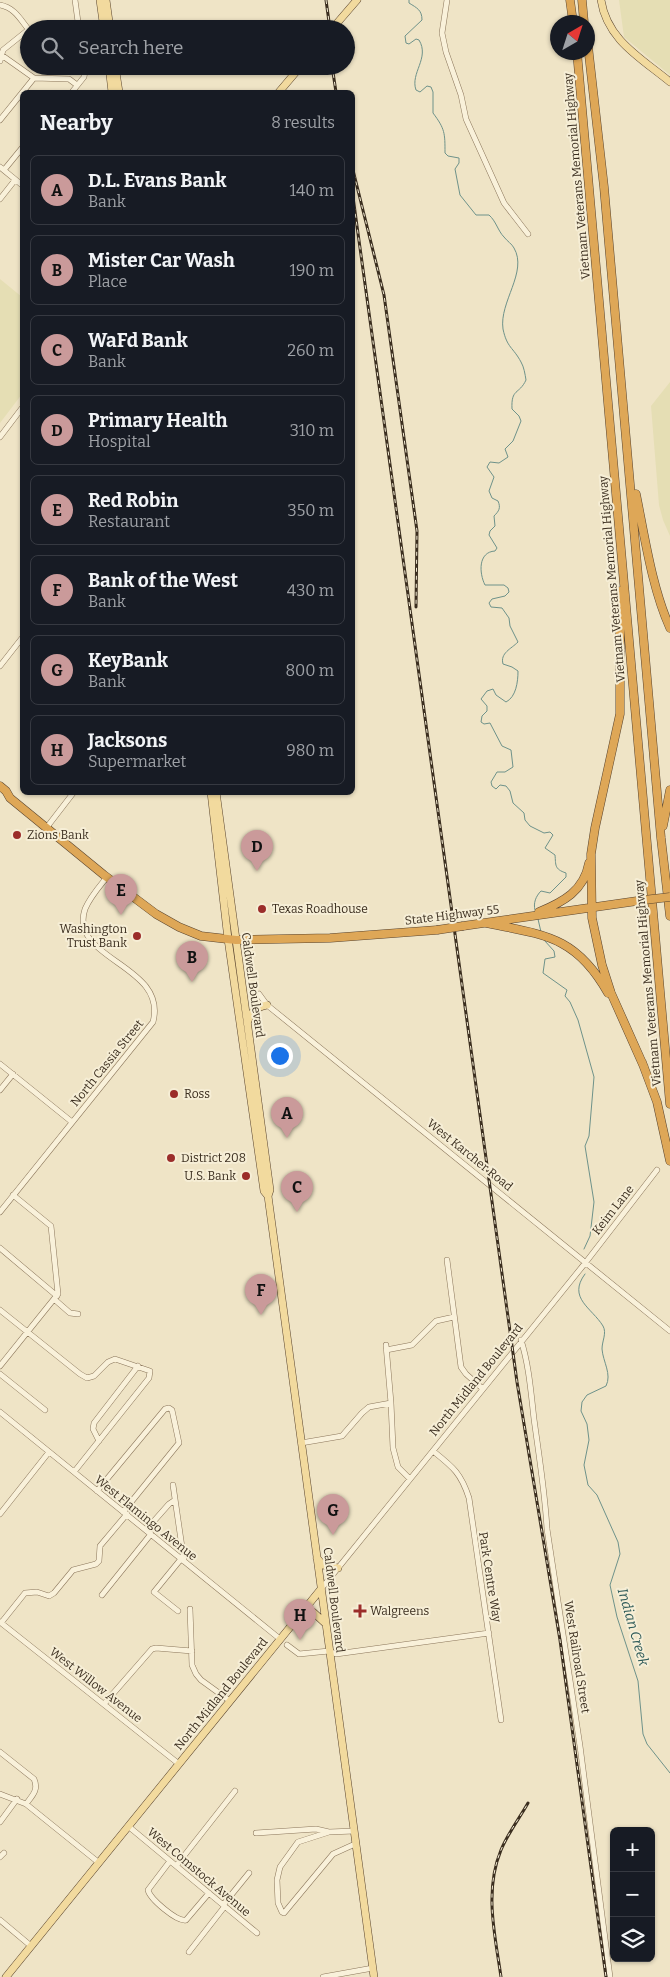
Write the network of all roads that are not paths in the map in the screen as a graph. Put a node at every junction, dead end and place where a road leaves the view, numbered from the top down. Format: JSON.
{"nodes":[{"id":1,"x":76,"y":0,"type":"edge"},
{"id":2,"x":100,"y":0,"type":"edge"},
{"id":3,"x":106,"y":0,"type":"edge"},
{"id":4,"x":357,"y":0,"type":"edge"},
{"id":5,"x":446,"y":0,"type":"edge"},
{"id":6,"x":570,"y":0,"type":"edge"},
{"id":7,"x":582,"y":0,"type":"edge"},
{"id":8,"x":601,"y":0,"type":"edge"},
{"id":9,"x":0,"y":5,"type":"edge"},
{"id":10,"x":572,"y":15,"type":"edge"},
{"id":11,"x":583,"y":15,"type":"edge"},
{"id":12,"x":21,"y":20,"type":"edge"},
{"id":13,"x":78,"y":20,"type":"edge"},
{"id":14,"x":103,"y":20,"type":"edge"},
{"id":15,"x":109,"y":20,"type":"edge"},
{"id":16,"x":340,"y":20,"type":"edge"},
{"id":17,"x":20,"y":37,"type":"edge"},
{"id":18,"x":1,"y":57,"type":"edge"},
{"id":19,"x":578,"y":60,"type":"edge"},
{"id":20,"x":590,"y":60,"type":"edge"},
{"id":21,"x":20,"y":69,"type":"edge"},
{"id":22,"x":29,"y":75,"type":"edge"},
{"id":23,"x":85,"y":75,"type":"edge"},
{"id":24,"x":110,"y":75,"type":"edge"},
{"id":25,"x":116,"y":75,"type":"edge"},
{"id":26,"x":294,"y":75,"type":"edge"},
{"id":27,"x":34,"y":78,"type":"junction"},
{"id":28,"x":670,"y":82,"type":"edge"},
{"id":29,"x":77,"y":86,"type":"junction"},
{"id":30,"x":24,"y":90,"type":"edge"},
{"id":31,"x":74,"y":90,"type":"edge"},
{"id":32,"x":112,"y":90,"type":"edge"},
{"id":33,"x":119,"y":90,"type":"edge"},
{"id":34,"x":282,"y":90,"type":"edge"},
{"id":35,"x":20,"y":95,"type":"edge"},
{"id":36,"x":0,"y":120,"type":"edge"},
{"id":37,"x":20,"y":150,"type":"edge"},
{"id":38,"x":2,"y":169,"type":"edge"},
{"id":39,"x":16,"y":180,"type":"junction"},
{"id":40,"x":20,"y":183,"type":"edge"},
{"id":41,"x":0,"y":199,"type":"edge"},
{"id":42,"x":528,"y":234,"type":"dead end"},
{"id":43,"x":20,"y":411,"type":"edge"},
{"id":44,"x":0,"y":437,"type":"edge"},
{"id":45,"x":628,"y":453,"type":"junction"},
{"id":46,"x":619,"y":534,"type":"junction"},
{"id":47,"x":670,"y":628,"type":"edge"},
{"id":48,"x":20,"y":641,"type":"edge"},
{"id":49,"x":0,"y":666,"type":"edge"},
{"id":50,"x":606,"y":779,"type":"junction"},
{"id":51,"x":0,"y":786,"type":"edge"},
{"id":52,"x":670,"y":790,"type":"edge"},
{"id":53,"x":0,"y":794,"type":"edge"},
{"id":54,"x":72,"y":795,"type":"edge"},
{"id":55,"x":211,"y":795,"type":"edge"},
{"id":56,"x":216,"y":795,"type":"edge"},
{"id":57,"x":10,"y":798,"type":"junction"},
{"id":58,"x":215,"y":806,"type":"junction"},
{"id":59,"x":47,"y":827,"type":"junction"},
{"id":60,"x":661,"y":838,"type":"junction"},
{"id":61,"x":107,"y":877,"type":"junction"},
{"id":62,"x":670,"y":897,"type":"edge"},
{"id":63,"x":593,"y":907,"type":"junction"},
{"id":64,"x":530,"y":916,"type":"junction"},
{"id":65,"x":670,"y":916,"type":"edge"},
{"id":66,"x":486,"y":923,"type":"junction"},
{"id":67,"x":232,"y":939,"type":"junction"},
{"id":68,"x":259,"y":994,"type":"dead end"},
{"id":69,"x":267,"y":1005,"type":"junction"},
{"id":70,"x":247,"y":1024,"type":"junction"},
{"id":71,"x":0,"y":1064,"type":"edge"},
{"id":72,"x":644,"y":1067,"type":"junction"},
{"id":73,"x":13,"y":1074,"type":"junction"},
{"id":74,"x":0,"y":1090,"type":"edge"},
{"id":75,"x":670,"y":1104,"type":"edge"},
{"id":76,"x":72,"y":1122,"type":"junction"},
{"id":77,"x":670,"y":1161,"type":"edge"},
{"id":78,"x":657,"y":1170,"type":"dead end"},
{"id":79,"x":14,"y":1195,"type":"junction"},
{"id":80,"x":268,"y":1196,"type":"junction"},
{"id":81,"x":0,"y":1212,"type":"edge"},
{"id":82,"x":0,"y":1248,"type":"edge"},
{"id":83,"x":447,"y":1260,"type":"dead end"},
{"id":84,"x":586,"y":1262,"type":"junction"},
{"id":85,"x":56,"y":1298,"type":"junction"},
{"id":86,"x":0,"y":1310,"type":"edge"},
{"id":87,"x":78,"y":1314,"type":"dead end"},
{"id":88,"x":454,"y":1317,"type":"junction"},
{"id":89,"x":670,"y":1331,"type":"edge"},
{"id":90,"x":27,"y":1332,"type":"junction"},
{"id":91,"x":521,"y":1340,"type":"junction"},
{"id":92,"x":0,"y":1366,"type":"edge"},
{"id":93,"x":138,"y":1366,"type":"junction"},
{"id":94,"x":0,"y":1374,"type":"edge"},
{"id":95,"x":482,"y":1389,"type":"junction"},
{"id":96,"x":391,"y":1403,"type":"junction"},
{"id":97,"x":46,"y":1410,"type":"dead end"},
{"id":98,"x":0,"y":1412,"type":"edge"},
{"id":99,"x":99,"y":1441,"type":"junction"},
{"id":100,"x":301,"y":1443,"type":"junction"},
{"id":101,"x":433,"y":1451,"type":"junction"},
{"id":102,"x":49,"y":1452,"type":"junction"},
{"id":103,"x":74,"y":1472,"type":"junction"},
{"id":104,"x":410,"y":1479,"type":"junction"},
{"id":105,"x":173,"y":1485,"type":"dead end"},
{"id":106,"x":98,"y":1491,"type":"junction"},
{"id":107,"x":175,"y":1500,"type":"junction"},
{"id":108,"x":125,"y":1513,"type":"junction"},
{"id":109,"x":0,"y":1514,"type":"edge"},
{"id":110,"x":146,"y":1530,"type":"junction"},
{"id":111,"x":151,"y":1534,"type":"junction"},
{"id":112,"x":317,"y":1558,"type":"junction"},
{"id":113,"x":183,"y":1560,"type":"junction"},
{"id":114,"x":338,"y":1568,"type":"junction"},
{"id":115,"x":321,"y":1589,"type":"junction"},
{"id":116,"x":102,"y":1594,"type":"dead end"},
{"id":117,"x":190,"y":1609,"type":"dead end"},
{"id":118,"x":178,"y":1611,"type":"dead end"},
{"id":119,"x":302,"y":1612,"type":"junction"},
{"id":120,"x":1,"y":1622,"type":"edge"},
{"id":121,"x":325,"y":1623,"type":"junction"},
{"id":122,"x":488,"y":1633,"type":"junction"},
{"id":123,"x":280,"y":1639,"type":"junction"},
{"id":124,"x":287,"y":1645,"type":"dead end"},
{"id":125,"x":192,"y":1651,"type":"junction"},
{"id":126,"x":329,"y":1651,"type":"junction"},
{"id":127,"x":230,"y":1701,"type":"junction"},
{"id":128,"x":104,"y":1704,"type":"junction"},
{"id":129,"x":501,"y":1720,"type":"dead end"},
{"id":130,"x":0,"y":1752,"type":"edge"},
{"id":131,"x":179,"y":1764,"type":"junction"},
{"id":132,"x":235,"y":1791,"type":"dead end"},
{"id":133,"x":0,"y":1794,"type":"edge"},
{"id":134,"x":17,"y":1800,"type":"junction"},
{"id":135,"x":26,"y":1804,"type":"junction"},
{"id":136,"x":0,"y":1822,"type":"edge"},
{"id":137,"x":128,"y":1826,"type":"junction"},
{"id":138,"x":354,"y":1831,"type":"junction"},
{"id":139,"x":256,"y":1832,"type":"dead end"},
{"id":140,"x":329,"y":1832,"type":"junction"},
{"id":141,"x":356,"y":1844,"type":"junction"},
{"id":142,"x":170,"y":1861,"type":"junction"},
{"id":143,"x":98,"y":1862,"type":"junction"},
{"id":144,"x":176,"y":1866,"type":"junction"},
{"id":145,"x":249,"y":1873,"type":"dead end"},
{"id":146,"x":208,"y":1893,"type":"junction"},
{"id":147,"x":224,"y":1906,"type":"junction"},
{"id":148,"x":0,"y":1920,"type":"edge"},
{"id":149,"x":257,"y":1933,"type":"dead end"},
{"id":150,"x":31,"y":1946,"type":"junction"},
{"id":151,"x":189,"y":1952,"type":"dead end"},
{"id":152,"x":373,"y":1968,"type":"junction"},
{"id":153,"x":6,"y":1977,"type":"edge"},
{"id":154,"x":323,"y":1977,"type":"edge"},
{"id":155,"x":374,"y":1977,"type":"edge"},
{"id":156,"x":610,"y":1977,"type":"edge"}],
"edges":[{"from":1,"to":13,"type":"street"},
{"from":2,"to":14,"type":"main road"},
{"from":3,"to":15,"type":"main road"},
{"from":4,"to":16,"type":"main road"},
{"from":5,"to":42,"type":"street"},
{"from":6,"to":10,"type":"highway"},
{"from":7,"to":11,"type":"highway"},
{"from":8,"to":28,"type":"main road"},
{"from":9,"to":12,"type":"street"},
{"from":17,"to":18,"type":"street"},
{"from":18,"to":21,"type":"street"},
{"from":19,"to":46,"type":"highway","name":"Vietnam Veterans Memorial Highway"},
{"from":20,"to":45,"type":"highway"},
{"from":22,"to":27,"type":"street"},
{"from":23,"to":29,"type":"street"},
{"from":24,"to":32,"type":"main road"},
{"from":25,"to":33,"type":"main road"},
{"from":26,"to":34,"type":"main road"},
{"from":27,"to":29,"type":"street"},
{"from":27,"to":30,"type":"street"},
{"from":29,"to":31,"type":"street"},
{"from":35,"to":36,"type":"street"},
{"from":37,"to":38,"type":"street"},
{"from":38,"to":39,"type":"street"},
{"from":39,"to":40,"type":"street"},
{"from":39,"to":41,"type":"street"},
{"from":43,"to":44,"type":"street"},
{"from":45,"to":47,"type":"highway"},
{"from":45,"to":60,"type":"highway"},
{"from":46,"to":50,"type":"highway"},
{"from":46,"to":75,"type":"highway","name":"Vietnam Veterans Memorial Highway"},
{"from":48,"to":49,"type":"street"},
{"from":50,"to":63,"type":"highway"},
{"from":50,"to":64,"type":"highway"},
{"from":51,"to":57,"type":"highway"},
{"from":52,"to":60,"type":"highway"},
{"from":53,"to":57,"type":"highway"},
{"from":54,"to":59,"type":"street"},
{"from":55,"to":58,"type":"main road"},
{"from":56,"to":58,"type":"main road"},
{"from":57,"to":59,"type":"highway"},
{"from":58,"to":67,"type":"main road","name":"Caldwell Boulevard"},
{"from":59,"to":61,"type":"highway"},
{"from":60,"to":65,"type":"highway"},
{"from":61,"to":67,"type":"highway"},
{"from":61,"to":76,"type":"street","name":"North Cassia Street"},
{"from":62,"to":63,"type":"highway","name":"State Highway 55","bridge":true},
{"from":63,"to":64,"type":"highway","name":"State Highway 55"},
{"from":63,"to":72,"type":"highway"},
{"from":64,"to":66,"type":"highway","name":"State Highway 55"},
{"from":66,"to":67,"type":"highway","name":"State Highway 55","bridge":true},
{"from":66,"to":72,"type":"highway"},
{"from":67,"to":70,"type":"main road","name":"Caldwell Boulevard"},
{"from":67,"to":80,"type":"main road","name":"Caldwell Boulevard"},
{"from":68,"to":69,"type":"street","name":"West Karcher Road"},
{"from":69,"to":70,"type":"main road"},
{"from":69,"to":84,"type":"street","name":"West Karcher Road"},
{"from":70,"to":80,"type":"main road","name":"Caldwell Boulevard"},
{"from":71,"to":73,"type":"street"},
{"from":72,"to":77,"type":"highway"},
{"from":73,"to":74,"type":"street"},
{"from":73,"to":76,"type":"street"},
{"from":76,"to":79,"type":"street","name":"North Cassia Street"},
{"from":78,"to":84,"type":"street","name":"Keim Lane"},
{"from":79,"to":81,"type":"street","name":"North Cassia Street"},
{"from":79,"to":85,"type":"street"},
{"from":80,"to":100,"type":"main road","name":"Caldwell Boulevard"},
{"from":82,"to":85,"type":"street"},
{"from":83,"to":88,"type":"street"},
{"from":84,"to":89,"type":"street","name":"West Karcher Road"},
{"from":84,"to":91,"type":"street","name":"North Midland Boulevard"},
{"from":85,"to":87,"type":"street"},
{"from":85,"to":90,"type":"street"},
{"from":86,"to":90,"type":"street"},
{"from":88,"to":95,"type":"street"},
{"from":88,"to":96,"type":"street"},
{"from":90,"to":92,"type":"street"},
{"from":90,"to":93,"type":"street"},
{"from":91,"to":95,"type":"street","name":"North Midland Boulevard"},
{"from":91,"to":156,"type":"street","name":"West Railroad Street"},
{"from":93,"to":99,"type":"street"},
{"from":93,"to":99,"type":"street"},
{"from":94,"to":97,"type":"street"},
{"from":95,"to":101,"type":"street","name":"North Midland Boulevard"},
{"from":96,"to":100,"type":"street"},
{"from":96,"to":104,"type":"street"},
{"from":98,"to":102,"type":"street","name":"West Flamingo Avenue"},
{"from":99,"to":103,"type":"street"},
{"from":100,"to":112,"type":"main road","name":"Caldwell Boulevard"},
{"from":101,"to":104,"type":"street","name":"North Midland Boulevard"},
{"from":101,"to":122,"type":"street","name":"Park Centre Way"},
{"from":102,"to":103,"type":"street","name":"West Flamingo Avenue"},
{"from":102,"to":109,"type":"street"},
{"from":103,"to":106,"type":"street","name":"West Flamingo Avenue"},
{"from":104,"to":114,"type":"street","name":"North Midland Boulevard"},
{"from":105,"to":107,"type":"street"},
{"from":106,"to":108,"type":"street","name":"West Flamingo Avenue"},
{"from":106,"to":108,"type":"street"},
{"from":107,"to":110,"type":"street"},
{"from":107,"to":113,"type":"street"},
{"from":108,"to":110,"type":"street","name":"West Flamingo Avenue"},
{"from":108,"to":120,"type":"street"},
{"from":110,"to":111,"type":"street","name":"West Flamingo Avenue"},
{"from":111,"to":113,"type":"street","name":"West Flamingo Avenue"},
{"from":111,"to":116,"type":"street"},
{"from":112,"to":114,"type":"main road"},
{"from":112,"to":115,"type":"main road","name":"Caldwell Boulevard"},
{"from":113,"to":118,"type":"street"},
{"from":113,"to":123,"type":"street","name":"West Flamingo Avenue"},
{"from":114,"to":115,"type":"street","name":"North Midland Boulevard"},
{"from":115,"to":119,"type":"main road","name":"North Midland Boulevard"},
{"from":115,"to":121,"type":"main road","name":"Caldwell Boulevard"},
{"from":117,"to":125,"type":"street"},
{"from":119,"to":121,"type":"main road"},
{"from":119,"to":123,"type":"main road","name":"North Midland Boulevard"},
{"from":120,"to":128,"type":"street","name":"West Willow Avenue"},
{"from":121,"to":126,"type":"main road","name":"Caldwell Boulevard"},
{"from":122,"to":126,"type":"street"},
{"from":122,"to":129,"type":"street","name":"Park Centre Way"},
{"from":123,"to":127,"type":"main road","name":"North Midland Boulevard"},
{"from":124,"to":126,"type":"street"},
{"from":125,"to":127,"type":"street"},
{"from":125,"to":128,"type":"street"},
{"from":126,"to":138,"type":"main road","name":"Caldwell Boulevard"},
{"from":127,"to":131,"type":"main road","name":"North Midland Boulevard"},
{"from":128,"to":131,"type":"street","name":"West Willow Avenue"},
{"from":130,"to":135,"type":"street"},
{"from":131,"to":137,"type":"main road","name":"North Midland Boulevard"},
{"from":132,"to":144,"type":"street"},
{"from":133,"to":134,"type":"street"},
{"from":134,"to":135,"type":"street"},
{"from":134,"to":136,"type":"street"},
{"from":135,"to":143,"type":"street"},
{"from":137,"to":142,"type":"street","name":"West Comstock Avenue"},
{"from":137,"to":143,"type":"main road","name":"North Midland Boulevard"},
{"from":138,"to":140,"type":"street"},
{"from":138,"to":141,"type":"main road","name":"Caldwell Boulevard"},
{"from":139,"to":140,"type":"street"},
{"from":140,"to":141,"type":"street"},
{"from":141,"to":152,"type":"main road","name":"Caldwell Boulevard"},
{"from":142,"to":144,"type":"street","name":"West Comstock Avenue"},
{"from":142,"to":146,"type":"street"},
{"from":143,"to":150,"type":"main road","name":"North Midland Boulevard"},
{"from":144,"to":146,"type":"street","name":"West Comstock Avenue"},
{"from":145,"to":147,"type":"street"},
{"from":146,"to":147,"type":"street","name":"West Comstock Avenue"},
{"from":147,"to":149,"type":"street","name":"West Comstock Avenue"},
{"from":147,"to":151,"type":"street"},
{"from":148,"to":150,"type":"street"},
{"from":150,"to":153,"type":"main road","name":"North Midland Boulevard"},
{"from":152,"to":154,"type":"street"},
{"from":152,"to":155,"type":"main road","name":"Caldwell Boulevard"}]}
